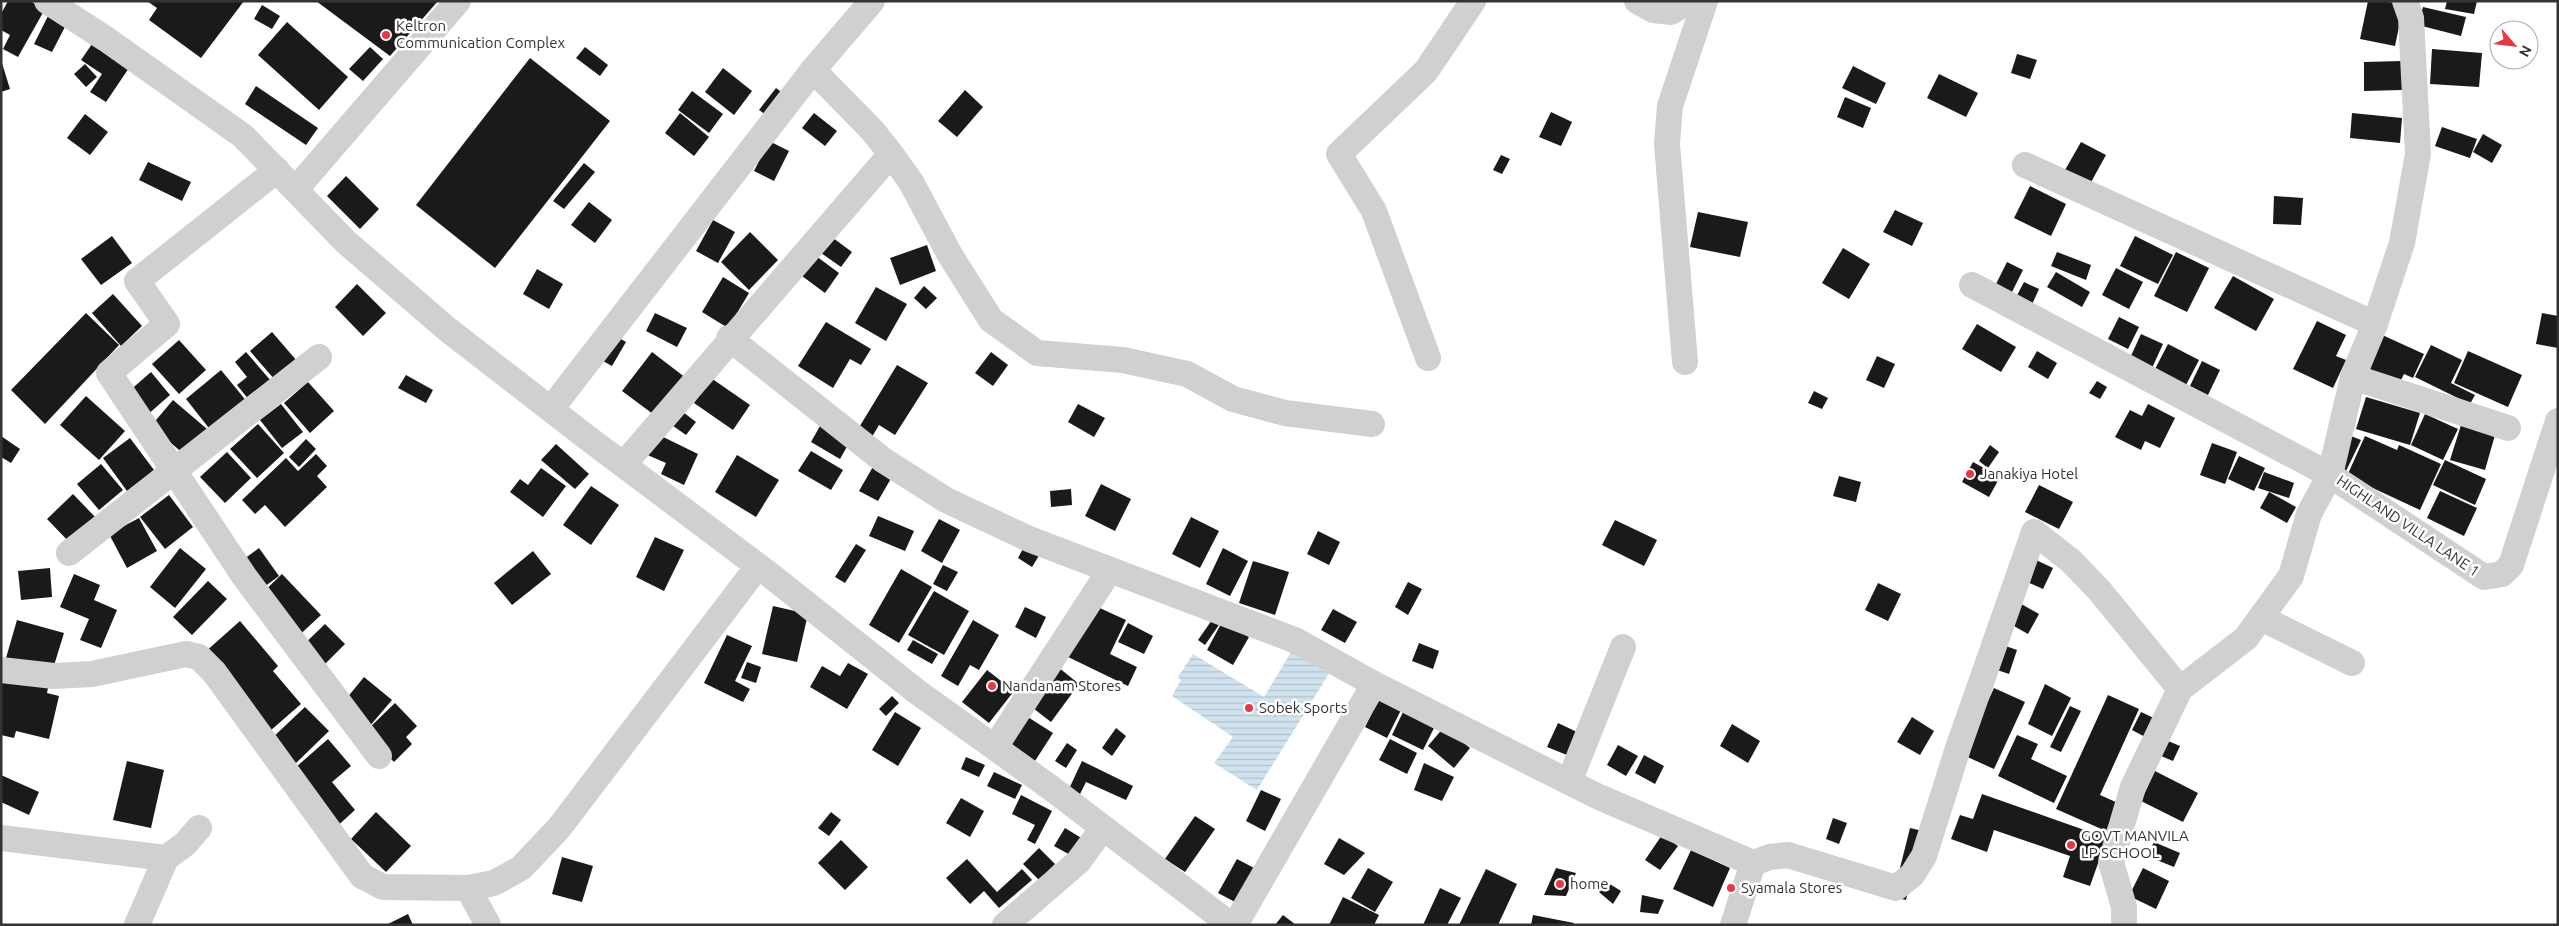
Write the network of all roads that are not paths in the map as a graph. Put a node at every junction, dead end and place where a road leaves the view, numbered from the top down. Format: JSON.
{"nodes":[{"id":1,"x":46,"y":1,"type":"edge"},
{"id":2,"x":458,"y":1,"type":"edge"},
{"id":3,"x":872,"y":1,"type":"edge"},
{"id":4,"x":1473,"y":1,"type":"edge"},
{"id":5,"x":1637,"y":1,"type":"edge"},
{"id":6,"x":1688,"y":1,"type":"edge"},
{"id":7,"x":1705,"y":1,"type":"edge"},
{"id":8,"x":2405,"y":1,"type":"edge"},
{"id":9,"x":813,"y":70,"type":"junction"},
{"id":10,"x":891,"y":154,"type":"junction"},
{"id":11,"x":2024,"y":166,"type":"dead end"},
{"id":12,"x":277,"y":170,"type":"junction"},
{"id":13,"x":296,"y":189,"type":"junction"},
{"id":14,"x":1972,"y":285,"type":"dead end"},
{"id":15,"x":2375,"y":324,"type":"junction"},
{"id":16,"x":730,"y":338,"type":"junction"},
{"id":17,"x":319,"y":357,"type":"dead end"},
{"id":18,"x":1428,"y":358,"type":"dead end"},
{"id":19,"x":1685,"y":362,"type":"dead end"},
{"id":20,"x":2353,"y":377,"type":"junction"},
{"id":21,"x":551,"y":409,"type":"junction"},
{"id":22,"x":2558,"y":421,"type":"edge"},
{"id":23,"x":1372,"y":424,"type":"dead end"},
{"id":24,"x":2508,"y":428,"type":"dead end"},
{"id":25,"x":624,"y":464,"type":"junction"},
{"id":26,"x":174,"y":471,"type":"junction"},
{"id":27,"x":2330,"y":474,"type":"junction"},
{"id":28,"x":69,"y":553,"type":"dead end"},
{"id":29,"x":758,"y":566,"type":"junction"},
{"id":30,"x":1110,"y":570,"type":"junction"},
{"id":31,"x":2261,"y":618,"type":"junction"},
{"id":32,"x":1623,"y":647,"type":"dead end"},
{"id":33,"x":2352,"y":663,"type":"dead end"},
{"id":34,"x":1,"y":670,"type":"edge"},
{"id":35,"x":1374,"y":684,"type":"junction"},
{"id":36,"x":2180,"y":688,"type":"junction"},
{"id":37,"x":995,"y":747,"type":"junction"},
{"id":38,"x":379,"y":756,"type":"dead end"},
{"id":39,"x":1569,"y":782,"type":"junction"},
{"id":40,"x":199,"y":828,"type":"dead end"},
{"id":41,"x":1103,"y":828,"type":"junction"},
{"id":42,"x":1,"y":838,"type":"edge"},
{"id":43,"x":166,"y":858,"type":"junction"},
{"id":44,"x":1753,"y":863,"type":"junction"},
{"id":45,"x":468,"y":888,"type":"junction"},
{"id":46,"x":137,"y":925,"type":"edge"},
{"id":47,"x":488,"y":925,"type":"edge"},
{"id":48,"x":1005,"y":925,"type":"edge"},
{"id":49,"x":1231,"y":925,"type":"edge"},
{"id":50,"x":1235,"y":925,"type":"edge"},
{"id":51,"x":1732,"y":925,"type":"edge"},
{"id":52,"x":2124,"y":925,"type":"edge"}],
"edges":[{"from":1,"to":12,"type":"street"},
{"from":2,"to":13,"type":"street"},
{"from":3,"to":9,"type":"street"},
{"from":4,"to":18,"type":"street"},
{"from":5,"to":6,"type":"street"},
{"from":7,"to":19,"type":"street"},
{"from":8,"to":15,"type":"street"},
{"from":9,"to":10,"type":"street"},
{"from":9,"to":21,"type":"street"},
{"from":10,"to":16,"type":"street"},
{"from":10,"to":23,"type":"street"},
{"from":11,"to":15,"type":"street"},
{"from":12,"to":13,"type":"street"},
{"from":12,"to":26,"type":"street"},
{"from":13,"to":21,"type":"street"},
{"from":14,"to":27,"type":"street","name":"HIGHLAND VILLA LANE 1"},
{"from":15,"to":20,"type":"street"},
{"from":16,"to":25,"type":"street"},
{"from":16,"to":30,"type":"street"},
{"from":17,"to":26,"type":"street"},
{"from":20,"to":24,"type":"street"},
{"from":20,"to":27,"type":"street"},
{"from":21,"to":25,"type":"street"},
{"from":22,"to":27,"type":"street","name":"HIGHLAND VILLA LANE 1"},
{"from":25,"to":29,"type":"street"},
{"from":26,"to":28,"type":"street"},
{"from":26,"to":38,"type":"street"},
{"from":27,"to":31,"type":"street"},
{"from":29,"to":37,"type":"street"},
{"from":29,"to":45,"type":"street"},
{"from":30,"to":35,"type":"street"},
{"from":30,"to":37,"type":"street"},
{"from":31,"to":33,"type":"street"},
{"from":31,"to":36,"type":"street"},
{"from":32,"to":39,"type":"street"},
{"from":34,"to":45,"type":"street"},
{"from":35,"to":39,"type":"street"},
{"from":35,"to":50,"type":"street"},
{"from":36,"to":44,"type":"street"},
{"from":36,"to":52,"type":"street"},
{"from":37,"to":41,"type":"street"},
{"from":39,"to":44,"type":"street"},
{"from":40,"to":43,"type":"street"},
{"from":41,"to":48,"type":"street"},
{"from":41,"to":49,"type":"street"},
{"from":42,"to":43,"type":"street"},
{"from":43,"to":46,"type":"street"},
{"from":44,"to":51,"type":"street"},
{"from":45,"to":47,"type":"street"}]}
